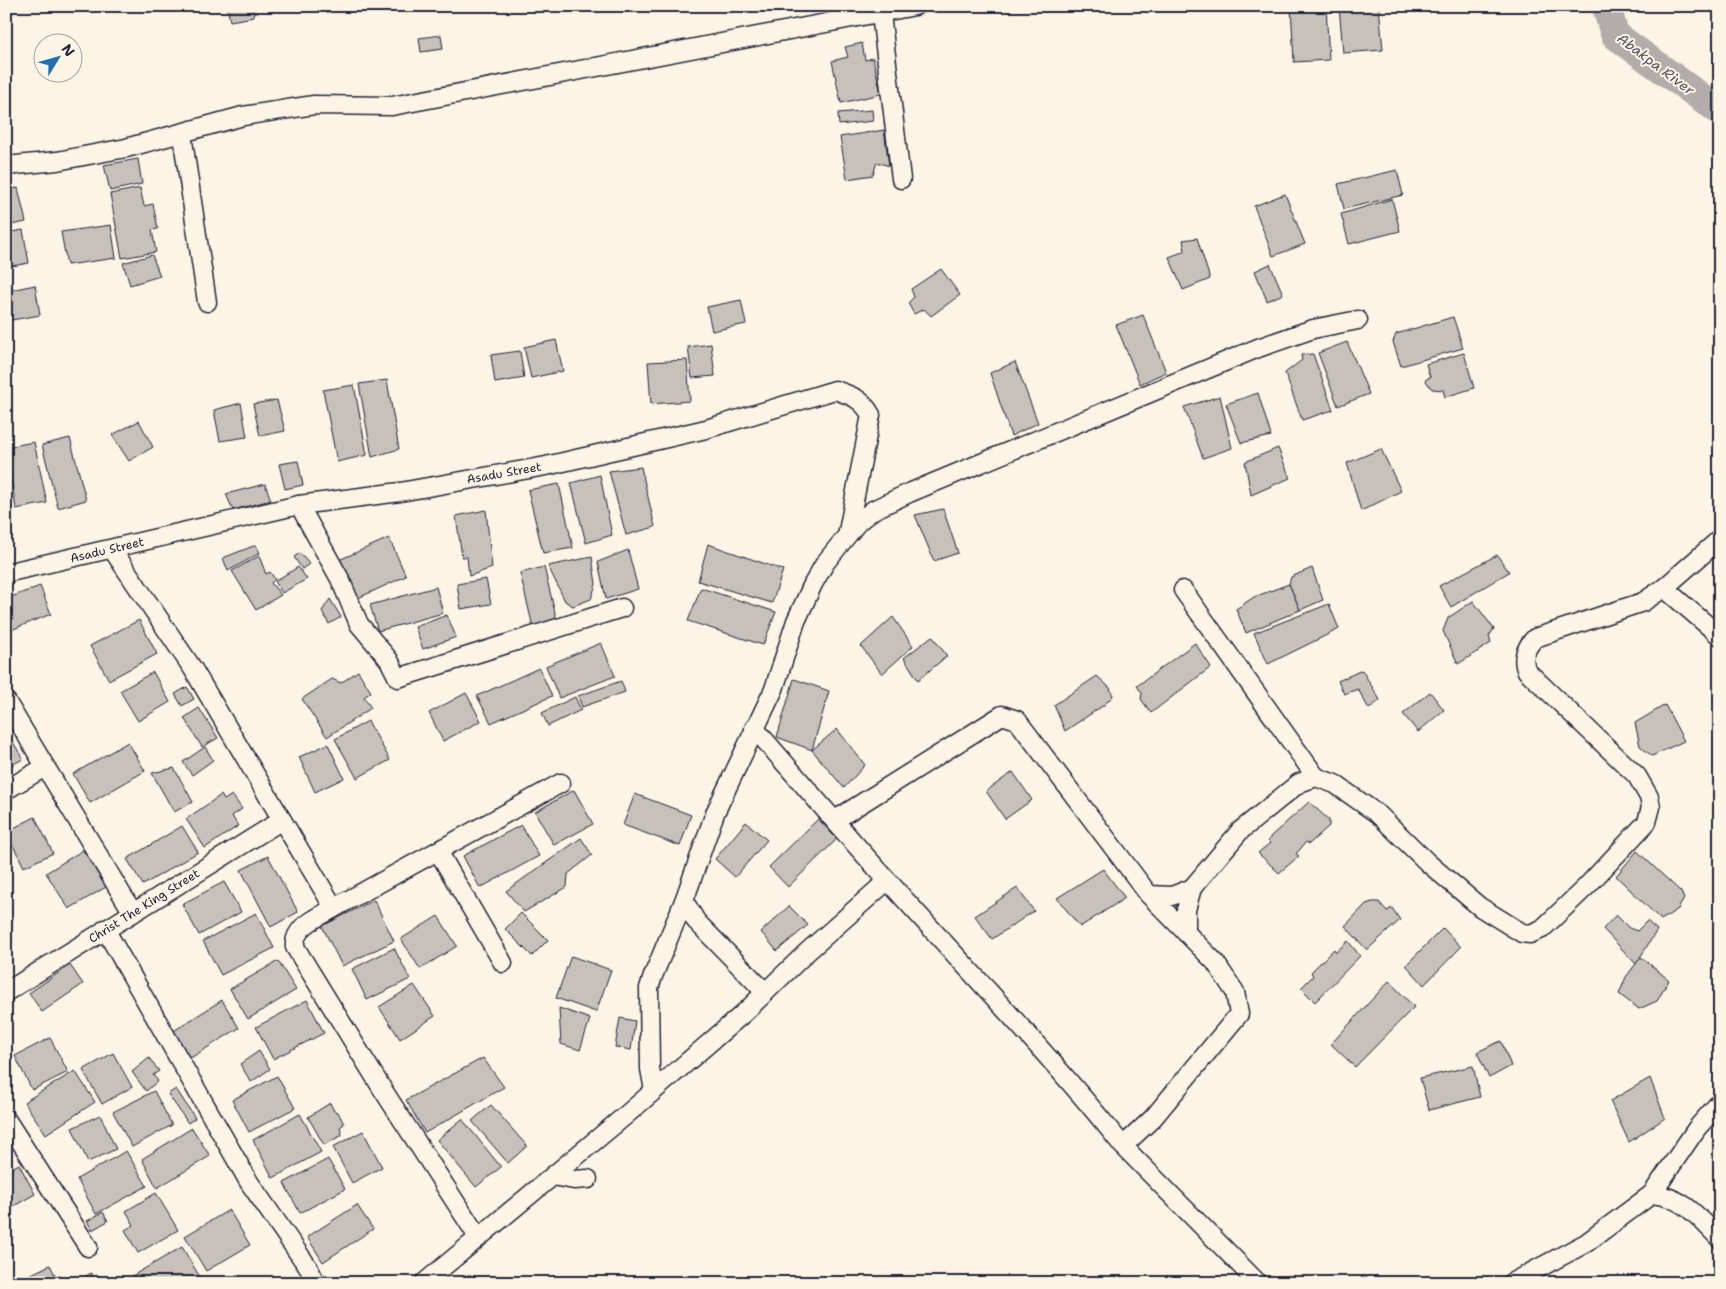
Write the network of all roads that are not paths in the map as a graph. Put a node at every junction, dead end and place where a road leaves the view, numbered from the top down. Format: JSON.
{"nodes":[{"id":1,"x":915,"y":6,"type":"edge"},
{"id":2,"x":881,"y":14,"type":"junction"},
{"id":3,"x":182,"y":134,"type":"junction"},
{"id":4,"x":6,"y":166,"type":"edge"},
{"id":5,"x":901,"y":179,"type":"dead end"},
{"id":6,"x":207,"y":302,"type":"dead end"},
{"id":7,"x":1358,"y":320,"type":"dead end"},
{"id":8,"x":300,"y":505,"type":"junction"},
{"id":9,"x":848,"y":533,"type":"junction"},
{"id":10,"x":1720,"y":539,"type":"edge"},
{"id":11,"x":112,"y":549,"type":"junction"},
{"id":12,"x":6,"y":573,"type":"edge"},
{"id":13,"x":1664,"y":588,"type":"junction"},
{"id":14,"x":1183,"y":590,"type":"dead end"},
{"id":15,"x":622,"y":608,"type":"dead end"},
{"id":16,"x":1720,"y":636,"type":"edge"},
{"id":17,"x":6,"y":701,"type":"edge"},
{"id":18,"x":754,"y":728,"type":"junction"},
{"id":19,"x":45,"y":767,"type":"junction"},
{"id":20,"x":1316,"y":777,"type":"junction"},
{"id":21,"x":561,"y":783,"type":"dead end"},
{"id":22,"x":6,"y":790,"type":"edge"},
{"id":23,"x":282,"y":820,"type":"junction"},
{"id":24,"x":835,"y":820,"type":"junction"},
{"id":25,"x":438,"y":851,"type":"junction"},
{"id":26,"x":887,"y":881,"type":"junction"},
{"id":27,"x":1192,"y":888,"type":"junction"},
{"id":28,"x":1149,"y":895,"type":"junction"},
{"id":29,"x":684,"y":900,"type":"junction"},
{"id":30,"x":334,"y":908,"type":"junction"},
{"id":31,"x":133,"y":913,"type":"junction"},
{"id":32,"x":106,"y":929,"type":"junction"},
{"id":33,"x":1186,"y":933,"type":"junction"},
{"id":34,"x":503,"y":963,"type":"dead end"},
{"id":35,"x":6,"y":992,"type":"edge"},
{"id":36,"x":765,"y":992,"type":"junction"},
{"id":37,"x":654,"y":1090,"type":"junction"},
{"id":38,"x":1720,"y":1102,"type":"edge"},
{"id":39,"x":6,"y":1119,"type":"edge"},
{"id":40,"x":1123,"y":1146,"type":"junction"},
{"id":41,"x":553,"y":1176,"type":"junction"},
{"id":42,"x":588,"y":1179,"type":"dead end"},
{"id":43,"x":1652,"y":1194,"type":"junction"},
{"id":44,"x":478,"y":1238,"type":"junction"},
{"id":45,"x":1720,"y":1239,"type":"edge"},
{"id":46,"x":88,"y":1247,"type":"dead end"},
{"id":47,"x":316,"y":1283,"type":"edge"},
{"id":48,"x":424,"y":1283,"type":"edge"},
{"id":49,"x":1258,"y":1283,"type":"edge"},
{"id":50,"x":1511,"y":1283,"type":"edge"}],
"edges":[{"from":1,"to":2,"type":"street"},
{"from":2,"to":3,"type":"street"},
{"from":2,"to":5,"type":"street"},
{"from":3,"to":4,"type":"street"},
{"from":3,"to":6,"type":"street"},
{"from":7,"to":9,"type":"street"},
{"from":8,"to":9,"type":"street","name":"Asadu Street"},
{"from":8,"to":11,"type":"street","name":"Asadu Street"},
{"from":8,"to":15,"type":"street"},
{"from":9,"to":18,"type":"street"},
{"from":10,"to":13,"type":"street"},
{"from":11,"to":12,"type":"street","name":"Asadu Street"},
{"from":11,"to":23,"type":"street"},
{"from":13,"to":16,"type":"street"},
{"from":13,"to":20,"type":"street"},
{"from":14,"to":20,"type":"street"},
{"from":17,"to":19,"type":"street"},
{"from":18,"to":24,"type":"street"},
{"from":18,"to":29,"type":"street"},
{"from":19,"to":22,"type":"street"},
{"from":19,"to":31,"type":"street"},
{"from":20,"to":27,"type":"street"},
{"from":21,"to":25,"type":"street"},
{"from":23,"to":30,"type":"street"},
{"from":23,"to":31,"type":"street","name":"Christ The King Street"},
{"from":24,"to":26,"type":"street"},
{"from":24,"to":28,"type":"street"},
{"from":25,"to":30,"type":"street"},
{"from":25,"to":34,"type":"street"},
{"from":26,"to":36,"type":"street"},
{"from":26,"to":40,"type":"street"},
{"from":27,"to":28,"type":"street"},
{"from":27,"to":33,"type":"street"},
{"from":28,"to":33,"type":"street"},
{"from":29,"to":36,"type":"street"},
{"from":29,"to":37,"type":"street"},
{"from":30,"to":44,"type":"street"},
{"from":31,"to":32,"type":"street","name":"Christ The King Street"},
{"from":32,"to":35,"type":"street","name":"Christ The King Street"},
{"from":32,"to":47,"type":"street"},
{"from":33,"to":40,"type":"street"},
{"from":36,"to":37,"type":"street"},
{"from":37,"to":41,"type":"street"},
{"from":38,"to":43,"type":"street"},
{"from":39,"to":46,"type":"street"},
{"from":40,"to":49,"type":"street"},
{"from":41,"to":42,"type":"street"},
{"from":41,"to":44,"type":"street"},
{"from":43,"to":45,"type":"street"},
{"from":43,"to":50,"type":"street"},
{"from":44,"to":48,"type":"street"}]}
